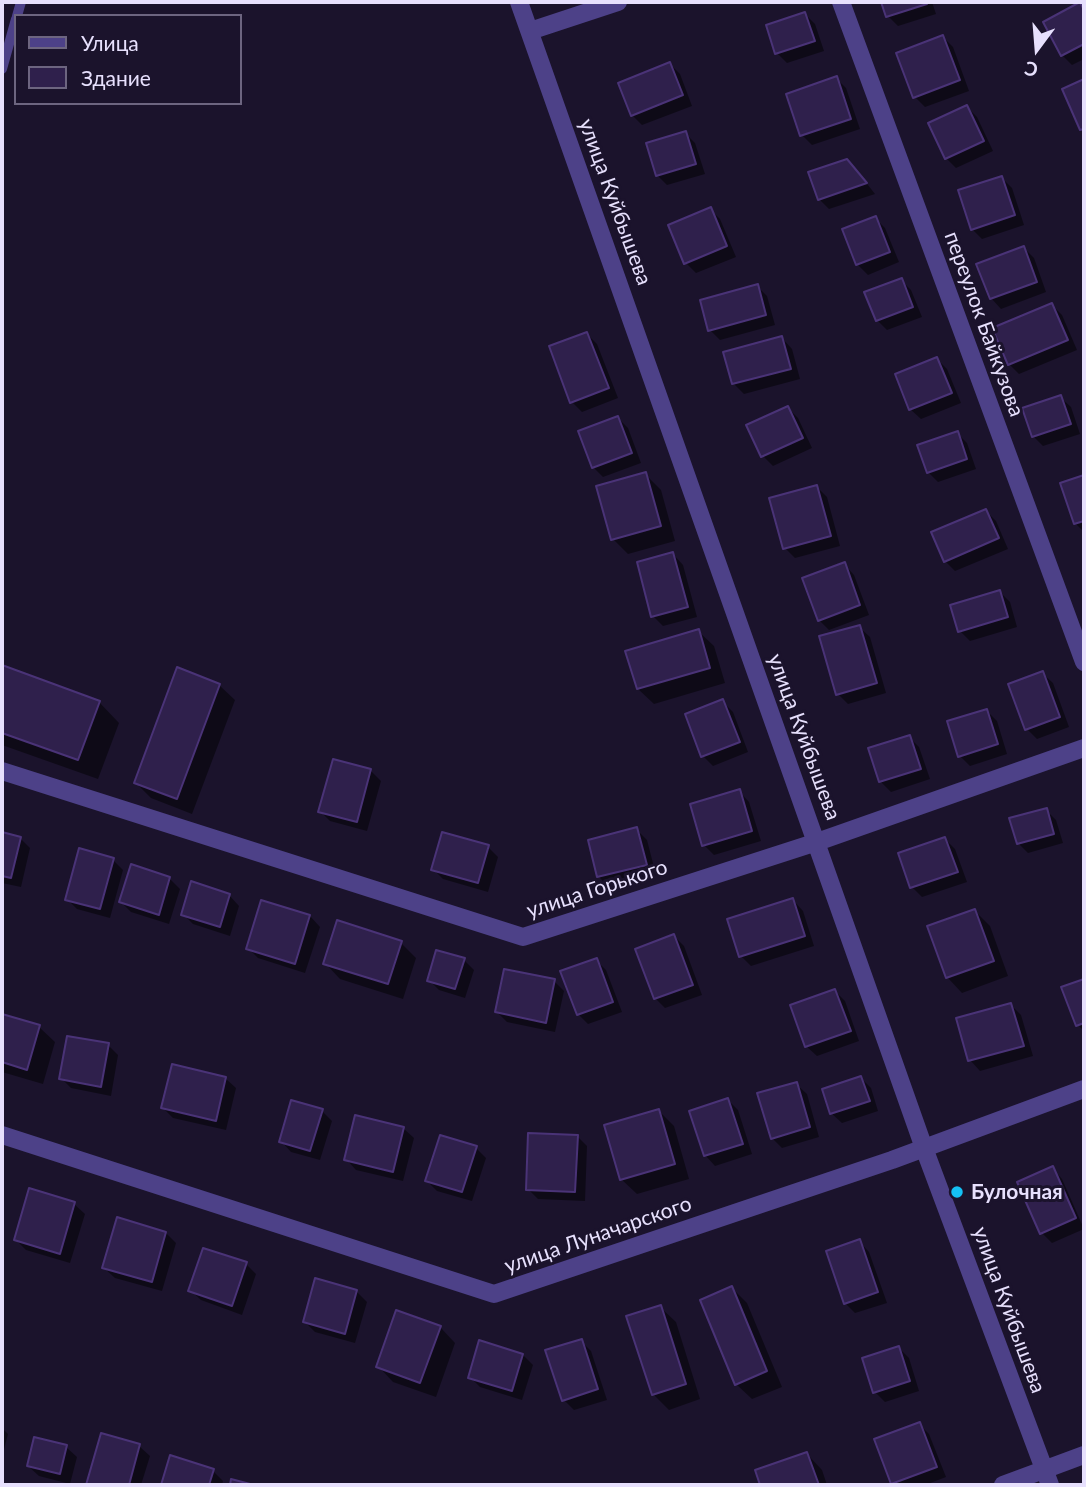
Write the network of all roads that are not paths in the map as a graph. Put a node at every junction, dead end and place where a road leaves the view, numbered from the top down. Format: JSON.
{"nodes":[{"id":1,"x":519,"y":2,"type":"edge"},
{"id":2,"x":618,"y":2,"type":"edge"},
{"id":3,"x":841,"y":2,"type":"edge"},
{"id":4,"x":14,"y":24,"type":"edge"},
{"id":5,"x":530,"y":31,"type":"junction"},
{"id":6,"x":2,"y":69,"type":"edge"},
{"id":7,"x":1084,"y":662,"type":"edge"},
{"id":8,"x":1084,"y":748,"type":"edge"},
{"id":9,"x":2,"y":771,"type":"edge"},
{"id":10,"x":817,"y":842,"type":"junction"},
{"id":11,"x":1084,"y":1089,"type":"edge"},
{"id":12,"x":2,"y":1135,"type":"edge"},
{"id":13,"x":924,"y":1148,"type":"junction"},
{"id":14,"x":1084,"y":1455,"type":"edge"},
{"id":15,"x":1047,"y":1478,"type":"edge"},
{"id":16,"x":1003,"y":1485,"type":"edge"}],
"edges":[{"from":1,"to":5,"type":"street","name":"улица Куйбышева"},
{"from":2,"to":5,"type":"street"},
{"from":3,"to":7,"type":"street","name":"переулок Байкузова"},
{"from":4,"to":6,"type":"lane"},
{"from":5,"to":10,"type":"street","name":"улица Куйбышева"},
{"from":8,"to":10,"type":"street","name":"улица Горького"},
{"from":9,"to":10,"type":"street","name":"улица Горького"},
{"from":10,"to":13,"type":"street","name":"улица Куйбышева"},
{"from":11,"to":13,"type":"street","name":"улица Луначарского"},
{"from":12,"to":13,"type":"street","name":"улица Луначарского"},
{"from":13,"to":15,"type":"street","name":"улица Куйбышева"},
{"from":14,"to":15,"type":"street"},
{"from":15,"to":16,"type":"street"}]}
